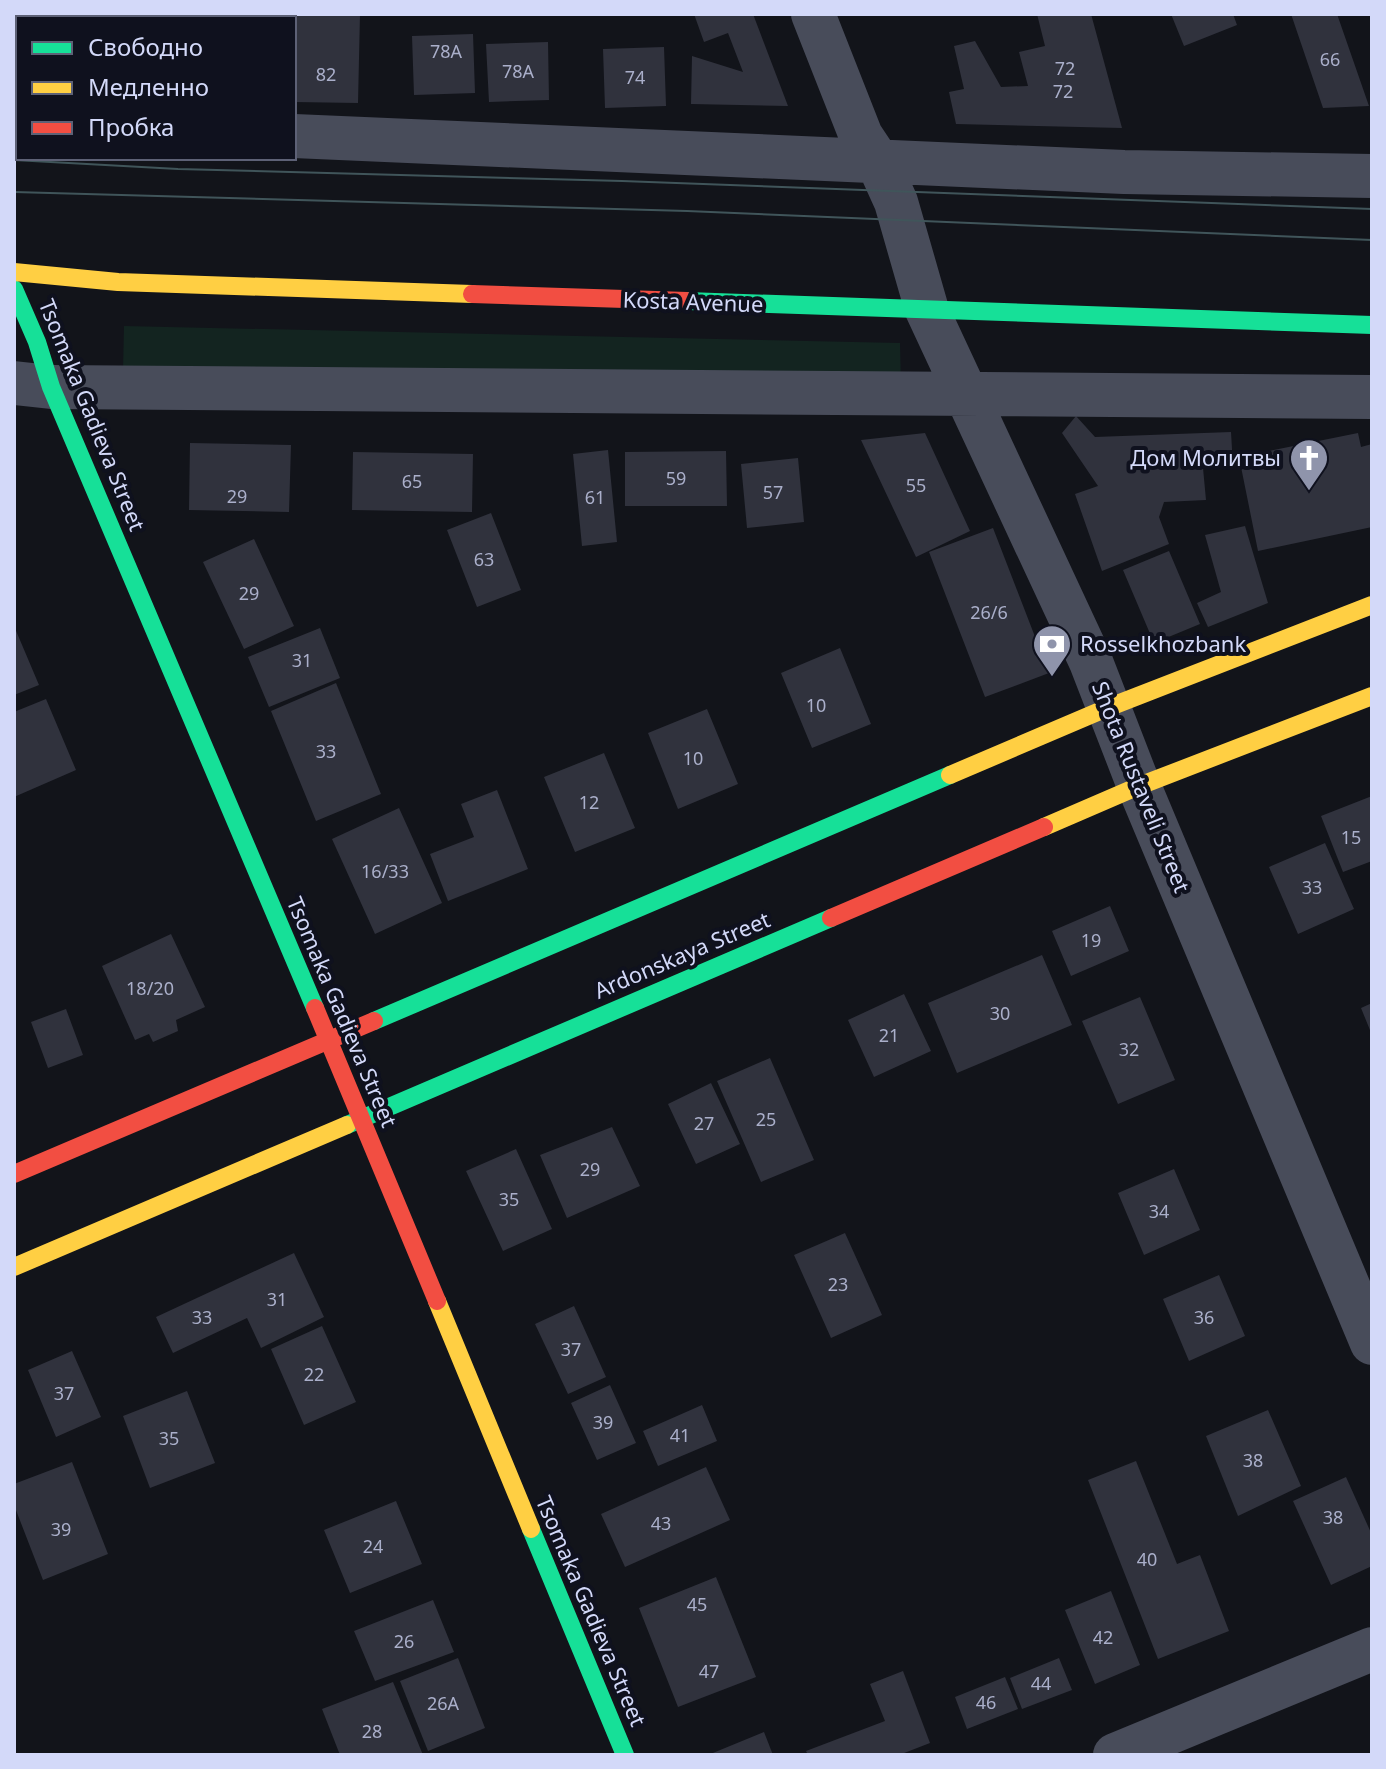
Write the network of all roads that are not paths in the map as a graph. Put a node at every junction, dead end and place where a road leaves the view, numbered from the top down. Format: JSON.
{"nodes":[{"id":1,"x":813,"y":14,"type":"edge"},
{"id":2,"x":296,"y":136,"type":"edge"},
{"id":3,"x":877,"y":160,"type":"junction"},
{"id":4,"x":1372,"y":176,"type":"edge"},
{"id":5,"x":14,"y":272,"type":"edge"},
{"id":6,"x":14,"y":289,"type":"edge"},
{"id":7,"x":927,"y":310,"type":"junction"},
{"id":8,"x":1372,"y":325,"type":"edge"},
{"id":9,"x":32,"y":385,"type":"edge"},
{"id":10,"x":968,"y":394,"type":"junction"},
{"id":11,"x":1372,"y":397,"type":"edge"},
{"id":12,"x":1372,"y":605,"type":"edge"},
{"id":13,"x":1372,"y":696,"type":"edge"},
{"id":14,"x":1107,"y":708,"type":"junction"},
{"id":15,"x":1139,"y":786,"type":"junction"},
{"id":16,"x":327,"y":1041,"type":"junction"},
{"id":17,"x":360,"y":1118,"type":"junction"},
{"id":18,"x":14,"y":1174,"type":"edge"},
{"id":19,"x":14,"y":1267,"type":"edge"},
{"id":20,"x":1372,"y":1343,"type":"edge"},
{"id":21,"x":1372,"y":1649,"type":"edge"},
{"id":22,"x":625,"y":1755,"type":"edge"},
{"id":23,"x":1115,"y":1755,"type":"edge"}],
"edges":[{"from":1,"to":3,"type":"street","name":"Shota Rustaveli Street"},
{"from":2,"to":3,"type":"street"},
{"from":3,"to":4,"type":"street"},
{"from":3,"to":7,"type":"street","name":"Shota Rustaveli Street"},
{"from":5,"to":7,"type":"main road","name":"Kosta Avenue"},
{"from":6,"to":9,"type":"main road","name":"Tsomaka Gadieva Street"},
{"from":7,"to":8,"type":"main road","name":"Kosta Avenue"},
{"from":7,"to":10,"type":"street","name":"Shota Rustaveli Street"},
{"from":9,"to":10,"type":"street"},
{"from":9,"to":16,"type":"main road","name":"Tsomaka Gadieva Street"},
{"from":10,"to":11,"type":"street"},
{"from":10,"to":14,"type":"street","name":"Shota Rustaveli Street"},
{"from":12,"to":14,"type":"main road"},
{"from":13,"to":15,"type":"main road","name":"Ardonskaya Street"},
{"from":14,"to":15,"type":"street","name":"Shota Rustaveli Street"},
{"from":14,"to":16,"type":"main road"},
{"from":15,"to":17,"type":"main road","name":"Ardonskaya Street"},
{"from":15,"to":20,"type":"street","name":"Shota Rustaveli Street"},
{"from":16,"to":17,"type":"main road","name":"Tsomaka Gadieva Street"},
{"from":16,"to":18,"type":"main road"},
{"from":17,"to":19,"type":"main road","name":"Ardonskaya Street"},
{"from":17,"to":22,"type":"main road","name":"Tsomaka Gadieva Street"},
{"from":21,"to":23,"type":"street"}]}
